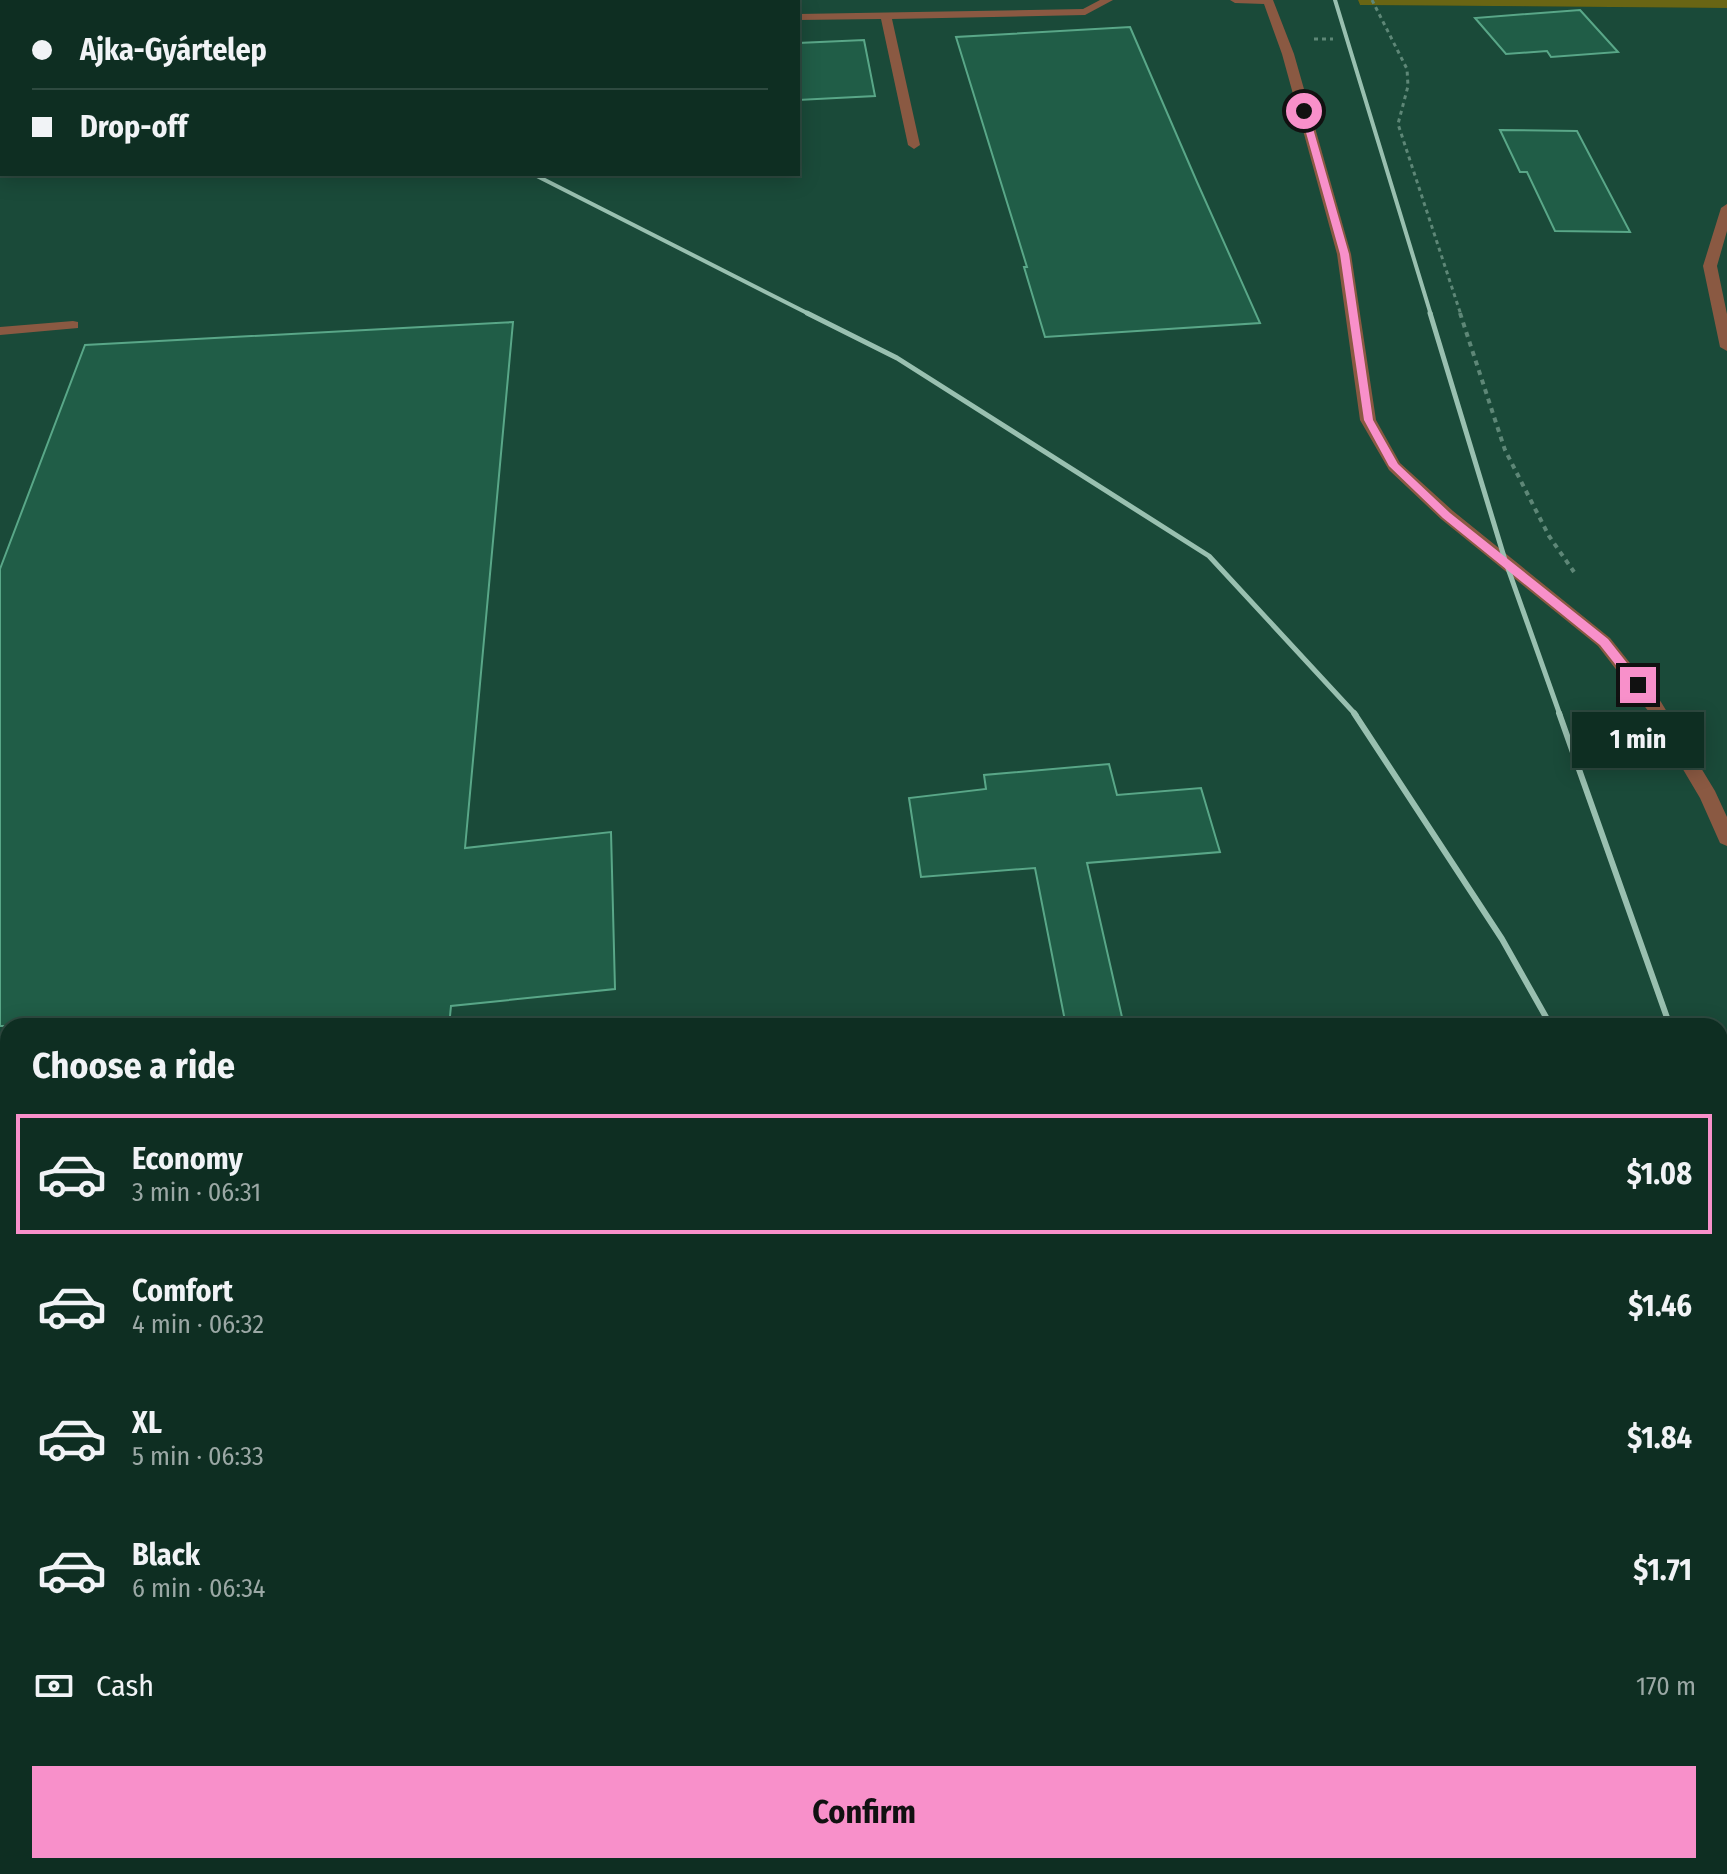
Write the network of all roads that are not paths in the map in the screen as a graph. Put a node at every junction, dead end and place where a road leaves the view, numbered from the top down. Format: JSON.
{"nodes":[{"id":1,"x":1108,"y":0,"type":"edge"},
{"id":2,"x":1235,"y":0,"type":"edge"},
{"id":3,"x":1268,"y":0,"type":"edge"},
{"id":4,"x":886,"y":15,"type":"junction"},
{"id":5,"x":800,"y":17,"type":"edge"},
{"id":6,"x":914,"y":145,"type":"dead end"},
{"id":7,"x":1727,"y":208,"type":"edge"},
{"id":8,"x":73,"y":325,"type":"dead end"},
{"id":9,"x":0,"y":331,"type":"edge"},
{"id":10,"x":1727,"y":347,"type":"edge"},
{"id":11,"x":1727,"y":838,"type":"edge"}],
"edges":[{"from":1,"to":4,"type":"lane"},
{"from":2,"to":3,"type":"lane"},
{"from":3,"to":11,"type":"lane"},
{"from":4,"to":5,"type":"lane"},
{"from":4,"to":6,"type":"lane"},
{"from":7,"to":10,"type":"lane"},
{"from":8,"to":9,"type":"lane"}]}
